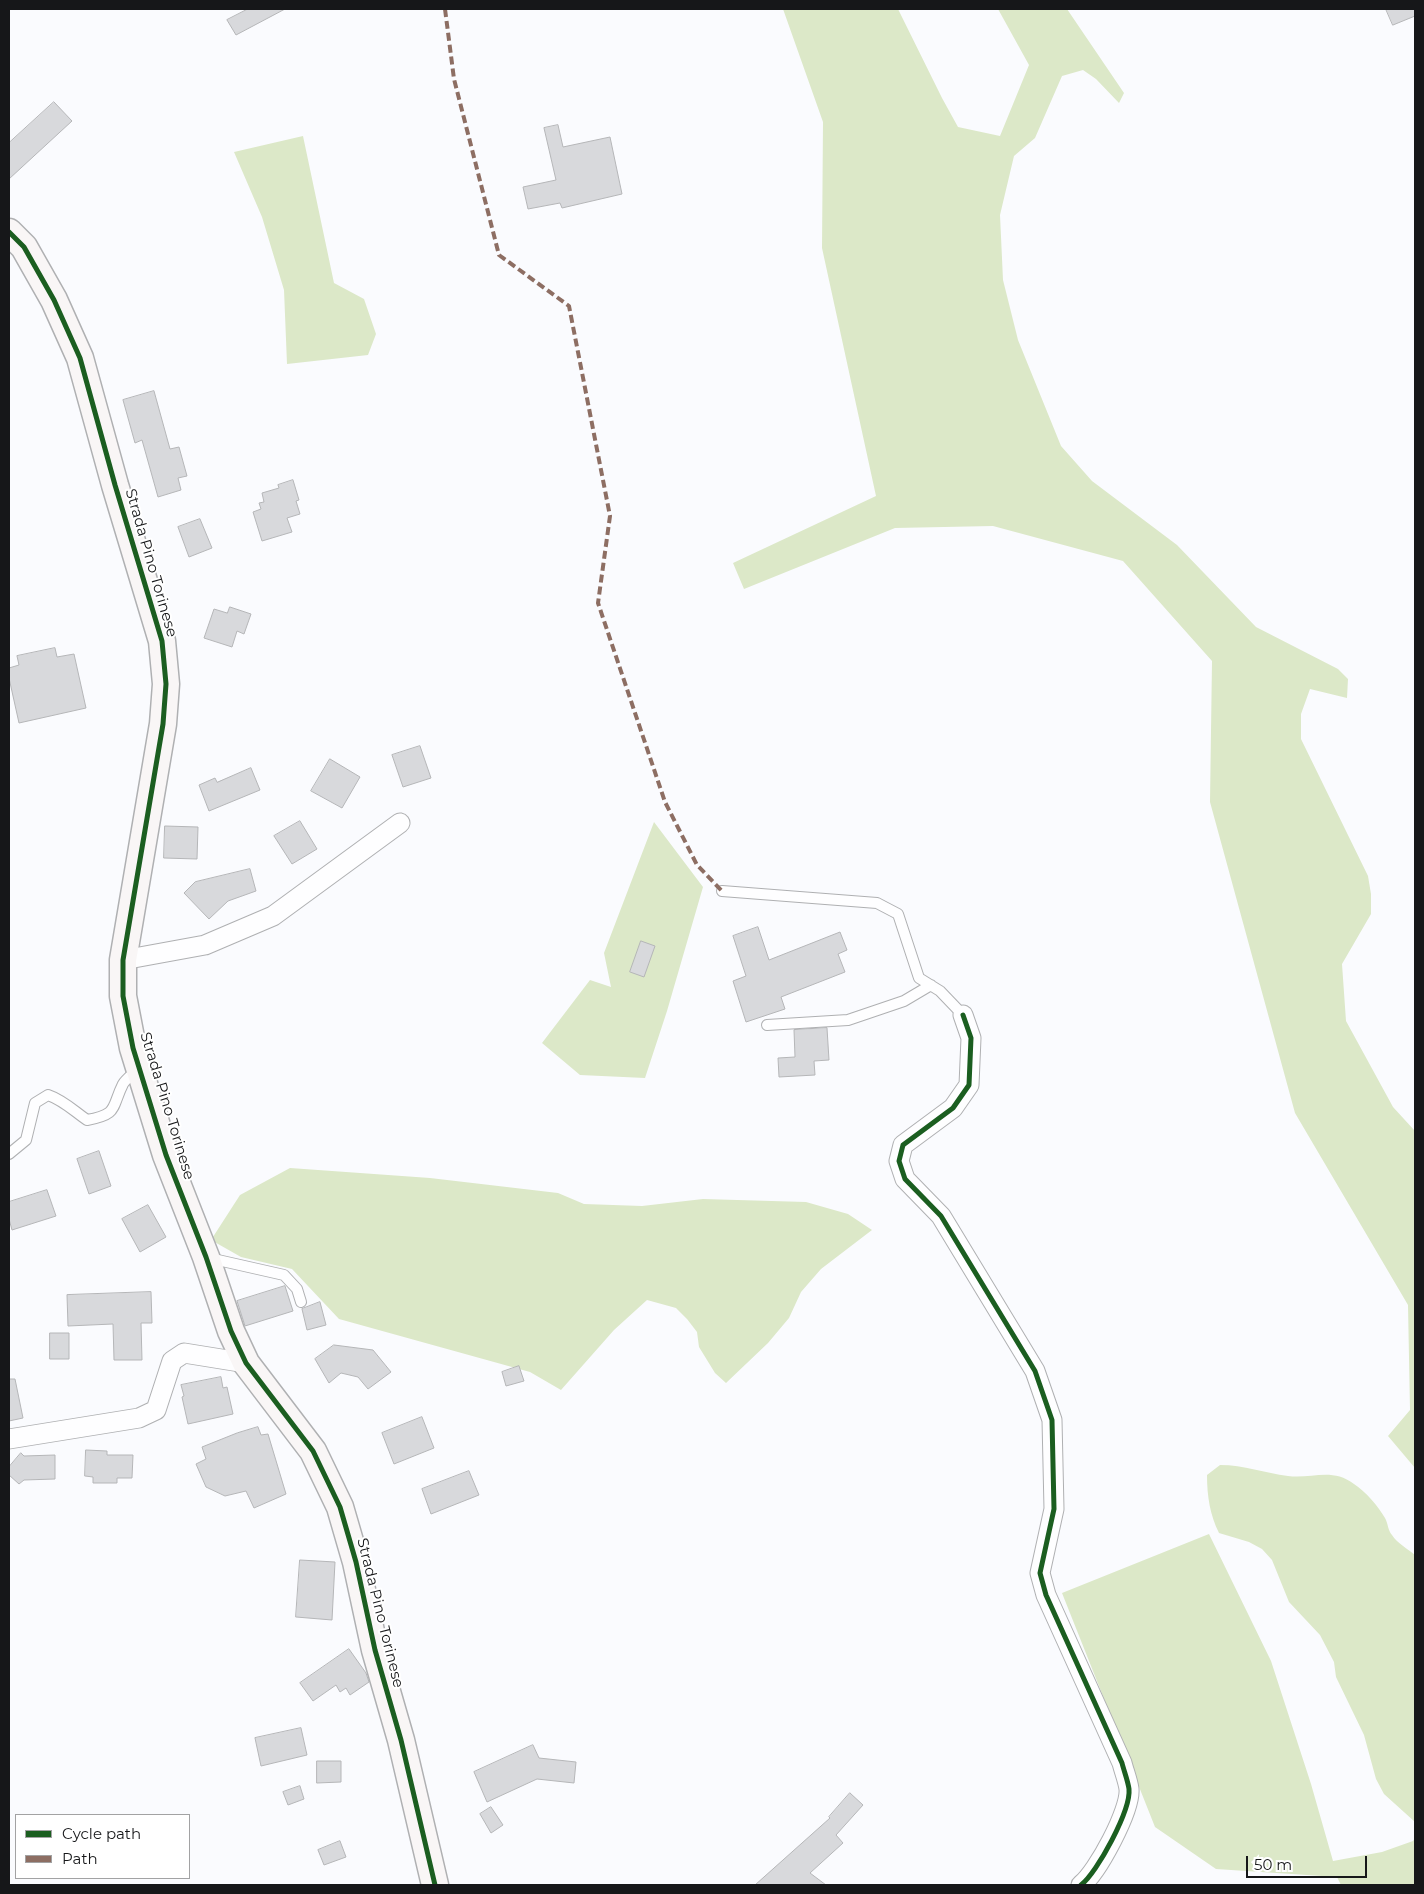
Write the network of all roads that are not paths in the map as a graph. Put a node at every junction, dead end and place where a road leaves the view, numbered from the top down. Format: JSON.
{"nodes":[{"id":1,"x":9,"y":232,"type":"edge"},
{"id":2,"x":400,"y":823,"type":"dead end"},
{"id":3,"x":722,"y":891,"type":"dead end"},
{"id":4,"x":123,"y":960,"type":"junction"},
{"id":5,"x":931,"y":985,"type":"junction"},
{"id":6,"x":963,"y":1015,"type":"joint"},
{"id":7,"x":767,"y":1025,"type":"dead end"},
{"id":8,"x":140,"y":1068,"type":"junction"},
{"id":9,"x":9,"y":1154,"type":"edge"},
{"id":10,"x":206,"y":1257,"type":"junction"},
{"id":11,"x":301,"y":1302,"type":"dead end"},
{"id":12,"x":246,"y":1363,"type":"junction"},
{"id":13,"x":9,"y":1439,"type":"edge"},
{"id":14,"x":434,"y":1883,"type":"edge"},
{"id":15,"x":1081,"y":1885,"type":"edge"}],
"edges":[{"from":1,"to":4,"type":"street","name":"Strada Pino Torinese"},
{"from":2,"to":4,"type":"street"},
{"from":3,"to":5,"type":"lane"},
{"from":4,"to":8,"type":"street","name":"Strada Pino Torinese"},
{"from":5,"to":6,"type":"lane"},
{"from":5,"to":7,"type":"lane"},
{"from":6,"to":15,"type":"street"},
{"from":8,"to":9,"type":"lane"},
{"from":8,"to":10,"type":"street","name":"Strada Pino Torinese"},
{"from":10,"to":11,"type":"lane"},
{"from":10,"to":12,"type":"street","name":"Strada Pino Torinese"},
{"from":12,"to":13,"type":"street"},
{"from":12,"to":14,"type":"street","name":"Strada Pino Torinese"}]}
